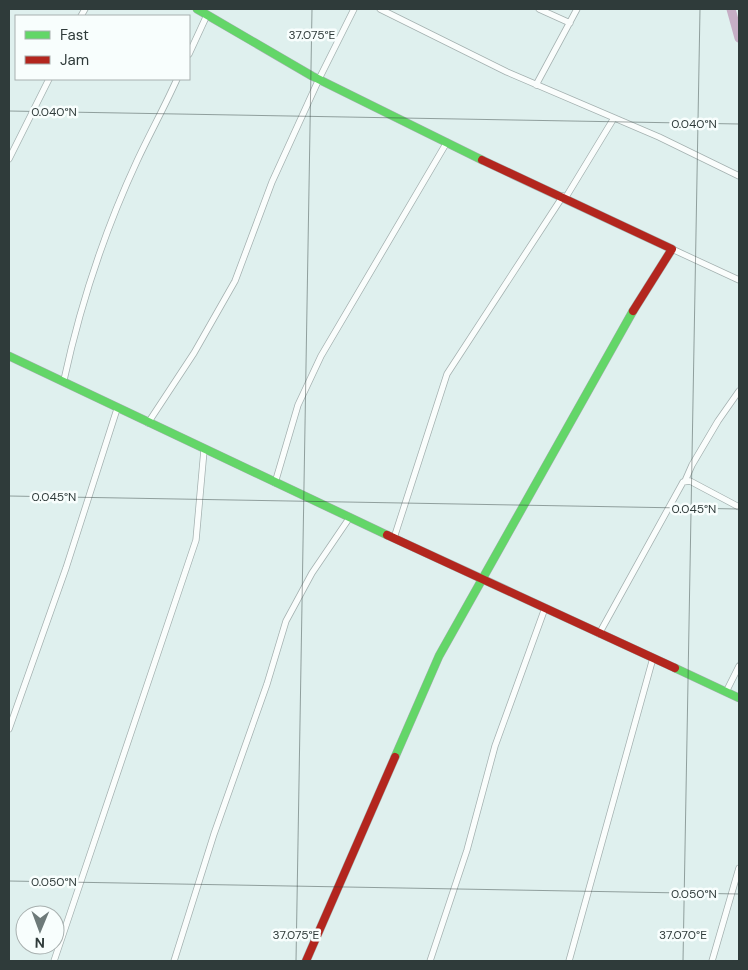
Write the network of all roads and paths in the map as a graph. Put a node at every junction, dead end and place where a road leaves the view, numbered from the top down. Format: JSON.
{"nodes":[{"id":1,"x":197,"y":9,"type":"edge"},
{"id":2,"x":354,"y":9,"type":"edge"},
{"id":3,"x":380,"y":9,"type":"edge"},
{"id":4,"x":539,"y":9,"type":"edge"},
{"id":5,"x":577,"y":9,"type":"edge"},
{"id":6,"x":207,"y":15,"type":"junction"},
{"id":7,"x":570,"y":24,"type":"junction"},
{"id":8,"x":190,"y":52,"type":"edge"},
{"id":9,"x":319,"y":79,"type":"junction"},
{"id":10,"x":48,"y":80,"type":"edge"},
{"id":11,"x":177,"y":80,"type":"edge"},
{"id":12,"x":536,"y":85,"type":"junction"},
{"id":13,"x":614,"y":118,"type":"junction"},
{"id":14,"x":447,"y":142,"type":"junction"},
{"id":15,"x":9,"y":159,"type":"edge"},
{"id":16,"x":739,"y":176,"type":"edge"},
{"id":17,"x":564,"y":196,"type":"junction"},
{"id":18,"x":672,"y":249,"type":"junction"},
{"id":19,"x":739,"y":280,"type":"edge"},
{"id":20,"x":9,"y":356,"type":"edge"},
{"id":21,"x":64,"y":380,"type":"junction"},
{"id":22,"x":739,"y":391,"type":"edge"},
{"id":23,"x":117,"y":409,"type":"junction"},
{"id":24,"x":148,"y":423,"type":"junction"},
{"id":25,"x":204,"y":450,"type":"junction"},
{"id":26,"x":685,"y":481,"type":"junction"},
{"id":27,"x":275,"y":483,"type":"junction"},
{"id":28,"x":739,"y":507,"type":"edge"},
{"id":29,"x":350,"y":517,"type":"junction"},
{"id":30,"x":394,"y":538,"type":"junction"},
{"id":31,"x":482,"y":579,"type":"junction"},
{"id":32,"x":545,"y":608,"type":"junction"},
{"id":33,"x":599,"y":634,"type":"junction"},
{"id":34,"x":653,"y":658,"type":"junction"},
{"id":35,"x":739,"y":666,"type":"edge"},
{"id":36,"x":726,"y":692,"type":"junction"},
{"id":37,"x":739,"y":698,"type":"edge"},
{"id":38,"x":9,"y":729,"type":"edge"},
{"id":39,"x":739,"y":868,"type":"edge"},
{"id":40,"x":54,"y":961,"type":"edge"},
{"id":41,"x":174,"y":961,"type":"edge"},
{"id":42,"x":306,"y":961,"type":"edge"},
{"id":43,"x":430,"y":961,"type":"edge"},
{"id":44,"x":569,"y":961,"type":"edge"},
{"id":45,"x":712,"y":961,"type":"edge"}],
"edges":[{"from":1,"to":6,"type":"street"},
{"from":2,"to":9,"type":"street"},
{"from":3,"to":12,"type":"street"},
{"from":4,"to":7,"type":"street"},
{"from":5,"to":7,"type":"street"},
{"from":6,"to":8,"type":"street"},
{"from":6,"to":9,"type":"street"},
{"from":7,"to":12,"type":"street"},
{"from":9,"to":14,"type":"street"},
{"from":9,"to":24,"type":"street"},
{"from":10,"to":15,"type":"street"},
{"from":11,"to":21,"type":"street"},
{"from":12,"to":13,"type":"street"},
{"from":13,"to":16,"type":"street"},
{"from":13,"to":17,"type":"street"},
{"from":14,"to":17,"type":"street"},
{"from":14,"to":27,"type":"street"},
{"from":17,"to":18,"type":"street"},
{"from":17,"to":30,"type":"street"},
{"from":18,"to":19,"type":"street"},
{"from":18,"to":31,"type":"street"},
{"from":20,"to":21,"type":"street"},
{"from":21,"to":23,"type":"street"},
{"from":22,"to":26,"type":"street"},
{"from":23,"to":24,"type":"street"},
{"from":23,"to":38,"type":"street"},
{"from":24,"to":25,"type":"street"},
{"from":25,"to":27,"type":"street"},
{"from":25,"to":40,"type":"street"},
{"from":26,"to":28,"type":"street"},
{"from":26,"to":33,"type":"street"},
{"from":27,"to":29,"type":"street"},
{"from":29,"to":30,"type":"street"},
{"from":29,"to":41,"type":"street"},
{"from":30,"to":31,"type":"street"},
{"from":31,"to":32,"type":"street"},
{"from":31,"to":42,"type":"street"},
{"from":32,"to":33,"type":"street"},
{"from":32,"to":43,"type":"street"},
{"from":33,"to":34,"type":"street"},
{"from":34,"to":36,"type":"street"},
{"from":34,"to":44,"type":"street"},
{"from":35,"to":36,"type":"street"},
{"from":36,"to":37,"type":"street"},
{"from":39,"to":45,"type":"street"}]}
